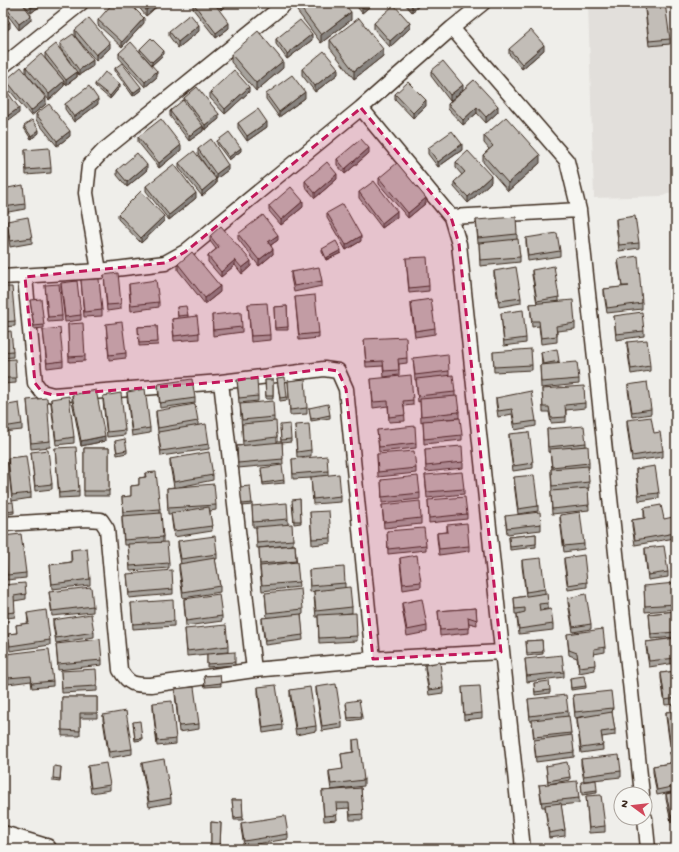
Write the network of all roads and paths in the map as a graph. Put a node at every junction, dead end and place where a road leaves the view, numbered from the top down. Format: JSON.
{"nodes":[{"id":1,"x":81,"y":3,"type":"edge"},
{"id":2,"x":286,"y":3,"type":"edge"},
{"id":3,"x":483,"y":3,"type":"edge"},
{"id":4,"x":452,"y":28,"type":"junction"},
{"id":5,"x":3,"y":66,"type":"edge"},
{"id":6,"x":361,"y":108,"type":"junction"},
{"id":7,"x":579,"y":210,"type":"junction"},
{"id":8,"x":451,"y":217,"type":"junction"},
{"id":9,"x":99,"y":271,"type":"junction"},
{"id":10,"x":3,"y":277,"type":"edge"},
{"id":11,"x":25,"y":277,"type":"junction"},
{"id":12,"x":221,"y":382,"type":"junction"},
{"id":13,"x":3,"y":524,"type":"edge"},
{"id":14,"x":501,"y":652,"type":"junction"},
{"id":15,"x":373,"y":659,"type":"junction"},
{"id":16,"x":254,"y":670,"type":"junction"},
{"id":17,"x":641,"y":786,"type":"edge"},
{"id":18,"x":646,"y":826,"type":"edge"},
{"id":19,"x":3,"y":836,"type":"edge"},
{"id":20,"x":46,"y":849,"type":"edge"},
{"id":21,"x":523,"y":849,"type":"edge"},
{"id":22,"x":648,"y":849,"type":"edge"}],
"edges":[{"from":1,"to":5,"type":"street"},
{"from":2,"to":9,"type":"street"},
{"from":3,"to":4,"type":"street"},
{"from":4,"to":6,"type":"street"},
{"from":4,"to":7,"type":"street"},
{"from":6,"to":8,"type":"street"},
{"from":6,"to":9,"type":"street"},
{"from":7,"to":8,"type":"street"},
{"from":7,"to":17,"type":"street"},
{"from":8,"to":14,"type":"street"},
{"from":9,"to":11,"type":"street"},
{"from":10,"to":11,"type":"street"},
{"from":11,"to":12,"type":"street"},
{"from":12,"to":15,"type":"street"},
{"from":12,"to":16,"type":"street"},
{"from":13,"to":16,"type":"street"},
{"from":14,"to":15,"type":"street"},
{"from":14,"to":21,"type":"street"},
{"from":15,"to":16,"type":"street"},
{"from":18,"to":22,"type":"street"},
{"from":19,"to":20,"type":"street"}]}
